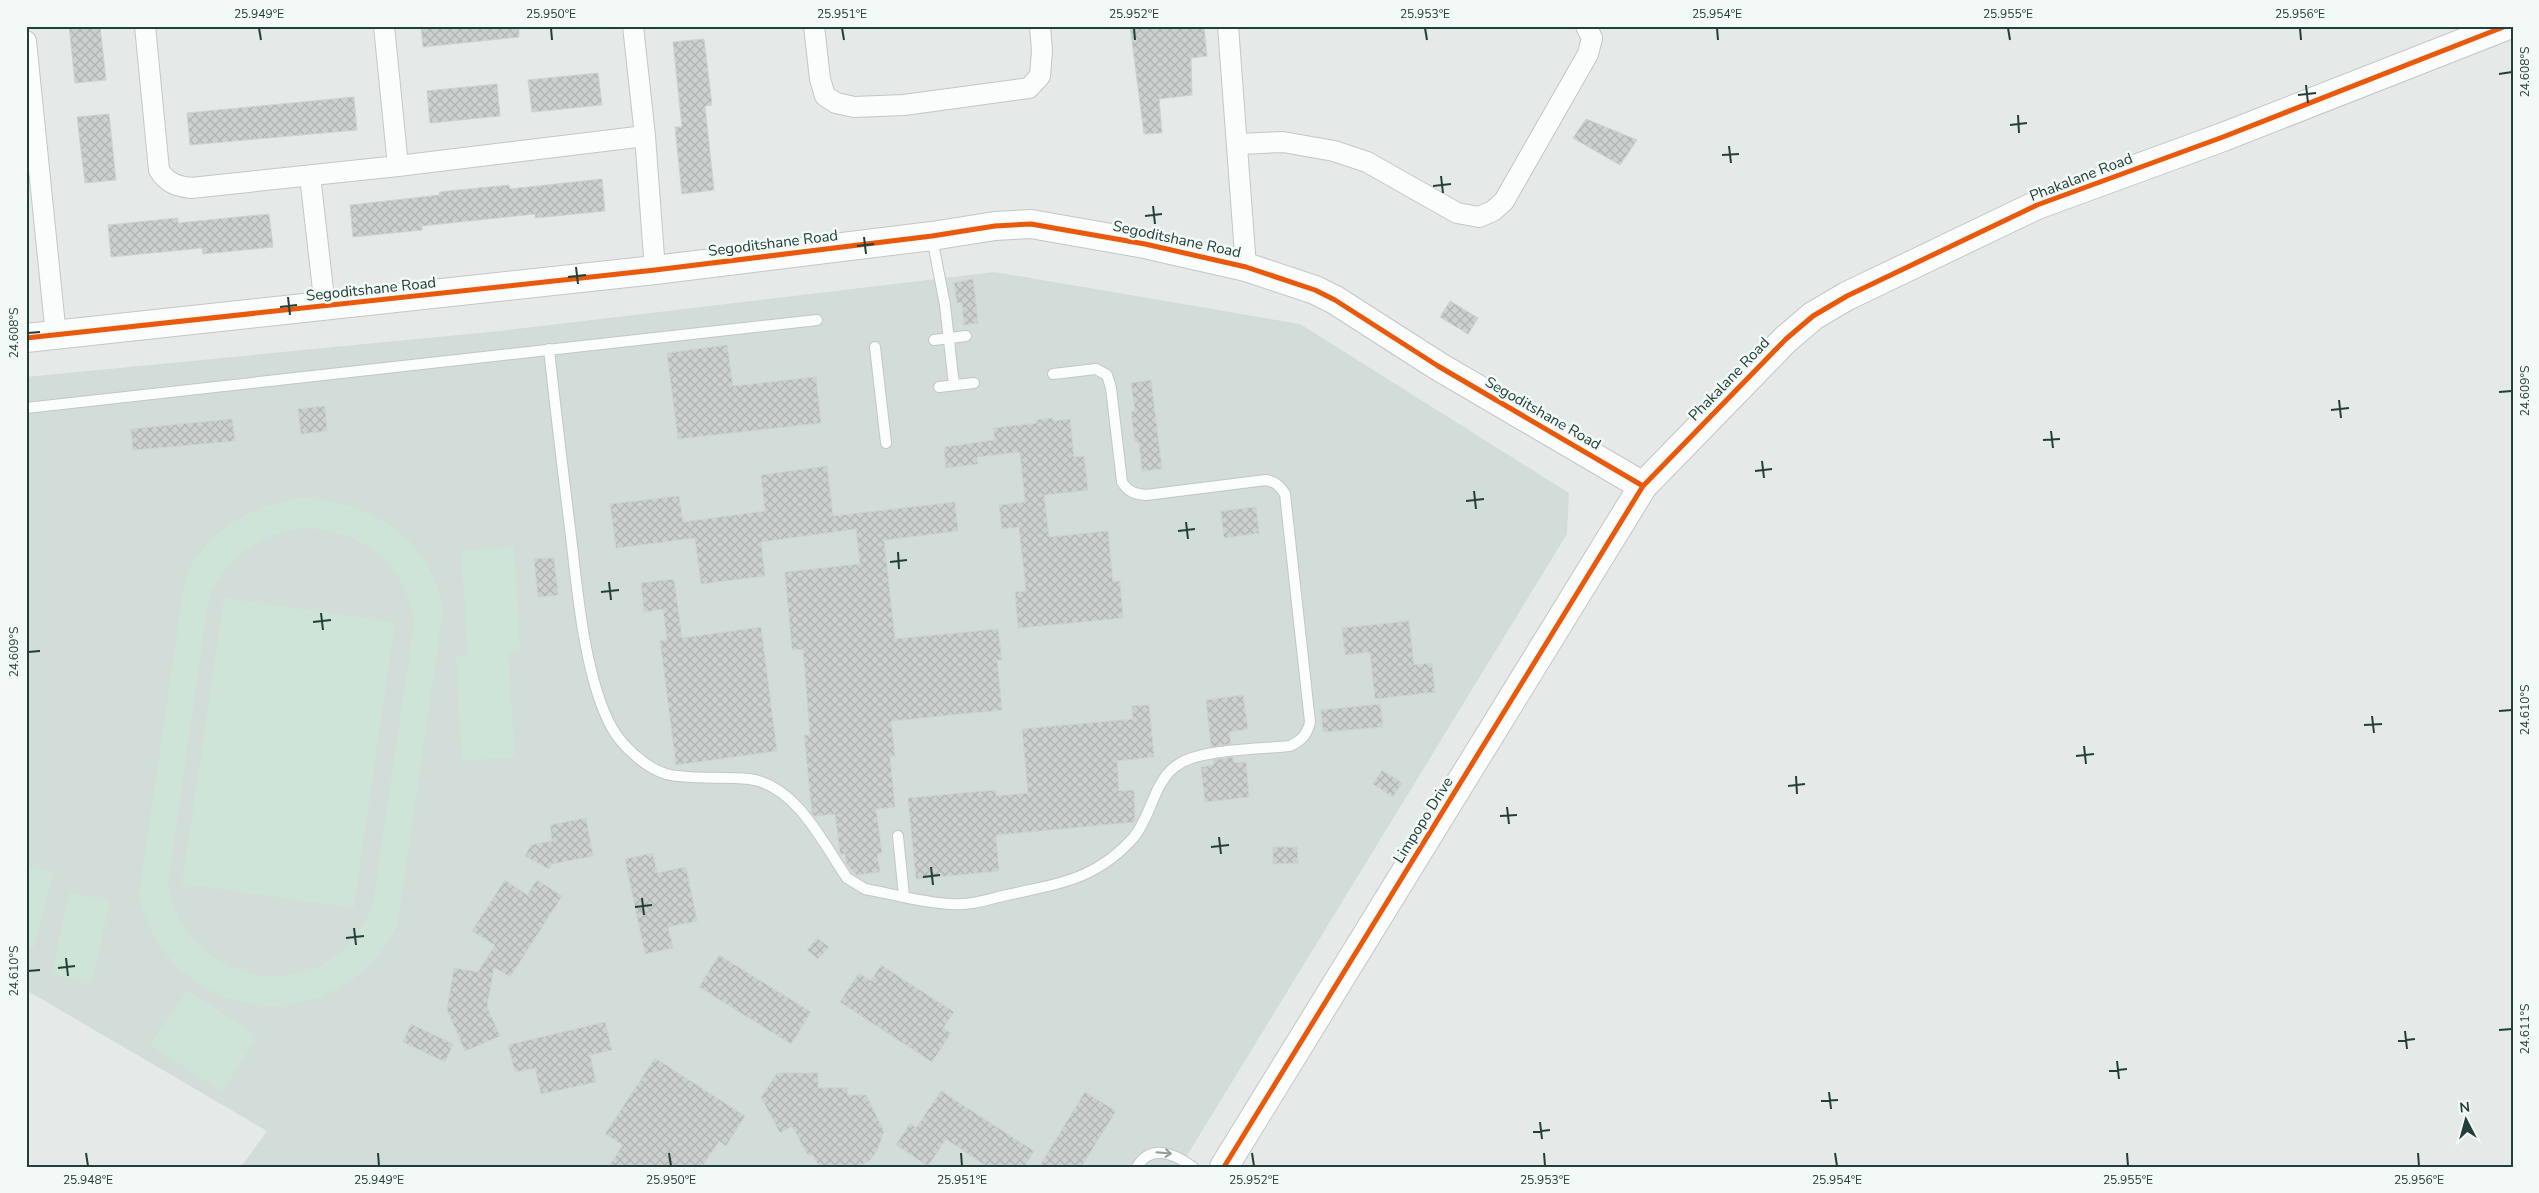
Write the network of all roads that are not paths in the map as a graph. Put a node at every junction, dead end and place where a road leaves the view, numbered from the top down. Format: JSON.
{"nodes":[{"id":1,"x":145,"y":26,"type":"edge"},
{"id":2,"x":384,"y":26,"type":"edge"},
{"id":3,"x":633,"y":26,"type":"edge"},
{"id":4,"x":814,"y":26,"type":"edge"},
{"id":5,"x":1040,"y":26,"type":"edge"},
{"id":6,"x":1228,"y":26,"type":"edge"},
{"id":7,"x":1586,"y":26,"type":"edge"},
{"id":8,"x":2506,"y":26,"type":"edge"},
{"id":9,"x":26,"y":41,"type":"edge"},
{"id":10,"x":645,"y":136,"type":"junction"},
{"id":11,"x":1238,"y":144,"type":"junction"},
{"id":12,"x":398,"y":166,"type":"junction"},
{"id":13,"x":310,"y":176,"type":"junction"},
{"id":14,"x":932,"y":236,"type":"junction"},
{"id":15,"x":1246,"y":267,"type":"junction"},
{"id":16,"x":655,"y":270,"type":"junction"},
{"id":17,"x":325,"y":307,"type":"junction"},
{"id":18,"x":818,"y":320,"type":"dead end"},
{"id":19,"x":56,"y":336,"type":"junction"},
{"id":20,"x":966,"y":336,"type":"dead end"},
{"id":21,"x":26,"y":338,"type":"edge"},
{"id":22,"x":949,"y":339,"type":"junction"},
{"id":23,"x":934,"y":340,"type":"dead end"},
{"id":24,"x":875,"y":347,"type":"dead end"},
{"id":25,"x":549,"y":349,"type":"junction"},
{"id":26,"x":1053,"y":374,"type":"dead end"},
{"id":27,"x":974,"y":383,"type":"dead end"},
{"id":28,"x":954,"y":385,"type":"junction"},
{"id":29,"x":939,"y":387,"type":"dead end"},
{"id":30,"x":26,"y":408,"type":"edge"},
{"id":31,"x":886,"y":443,"type":"dead end"},
{"id":32,"x":1643,"y":486,"type":"junction"},
{"id":33,"x":898,"y":836,"type":"dead end"},
{"id":34,"x":904,"y":896,"type":"junction"},
{"id":35,"x":1137,"y":1167,"type":"edge"},
{"id":36,"x":1193,"y":1167,"type":"edge"},
{"id":37,"x":1224,"y":1167,"type":"edge"}],
"edges":[{"from":1,"to":13,"type":"street"},
{"from":2,"to":12,"type":"street"},
{"from":3,"to":10,"type":"street"},
{"from":4,"to":5,"type":"street"},
{"from":6,"to":11,"type":"street"},
{"from":7,"to":11,"type":"street"},
{"from":8,"to":32,"type":"street","name":"Phakalane Road"},
{"from":9,"to":19,"type":"street"},
{"from":10,"to":12,"type":"street"},
{"from":10,"to":16,"type":"street"},
{"from":11,"to":15,"type":"street"},
{"from":12,"to":13,"type":"street"},
{"from":13,"to":17,"type":"street"},
{"from":14,"to":15,"type":"street","name":"Segoditshane Road"},
{"from":14,"to":16,"type":"street","name":"Segoditshane Road"},
{"from":14,"to":22,"type":"lane"},
{"from":15,"to":32,"type":"street","name":"Segoditshane Road"},
{"from":16,"to":17,"type":"street","name":"Segoditshane Road"},
{"from":17,"to":19,"type":"street","name":"Segoditshane Road"},
{"from":18,"to":25,"type":"lane"},
{"from":19,"to":21,"type":"street","name":"Segoditshane Road"},
{"from":20,"to":22,"type":"lane"},
{"from":22,"to":23,"type":"lane"},
{"from":22,"to":28,"type":"lane"},
{"from":24,"to":31,"type":"lane"},
{"from":25,"to":30,"type":"lane"},
{"from":25,"to":34,"type":"lane"},
{"from":26,"to":34,"type":"lane"},
{"from":27,"to":28,"type":"lane"},
{"from":28,"to":29,"type":"lane"},
{"from":32,"to":37,"type":"street","name":"Limpopo Drive"},
{"from":33,"to":34,"type":"lane"},
{"from":35,"to":36,"type":"lane","one_way":true}]}
